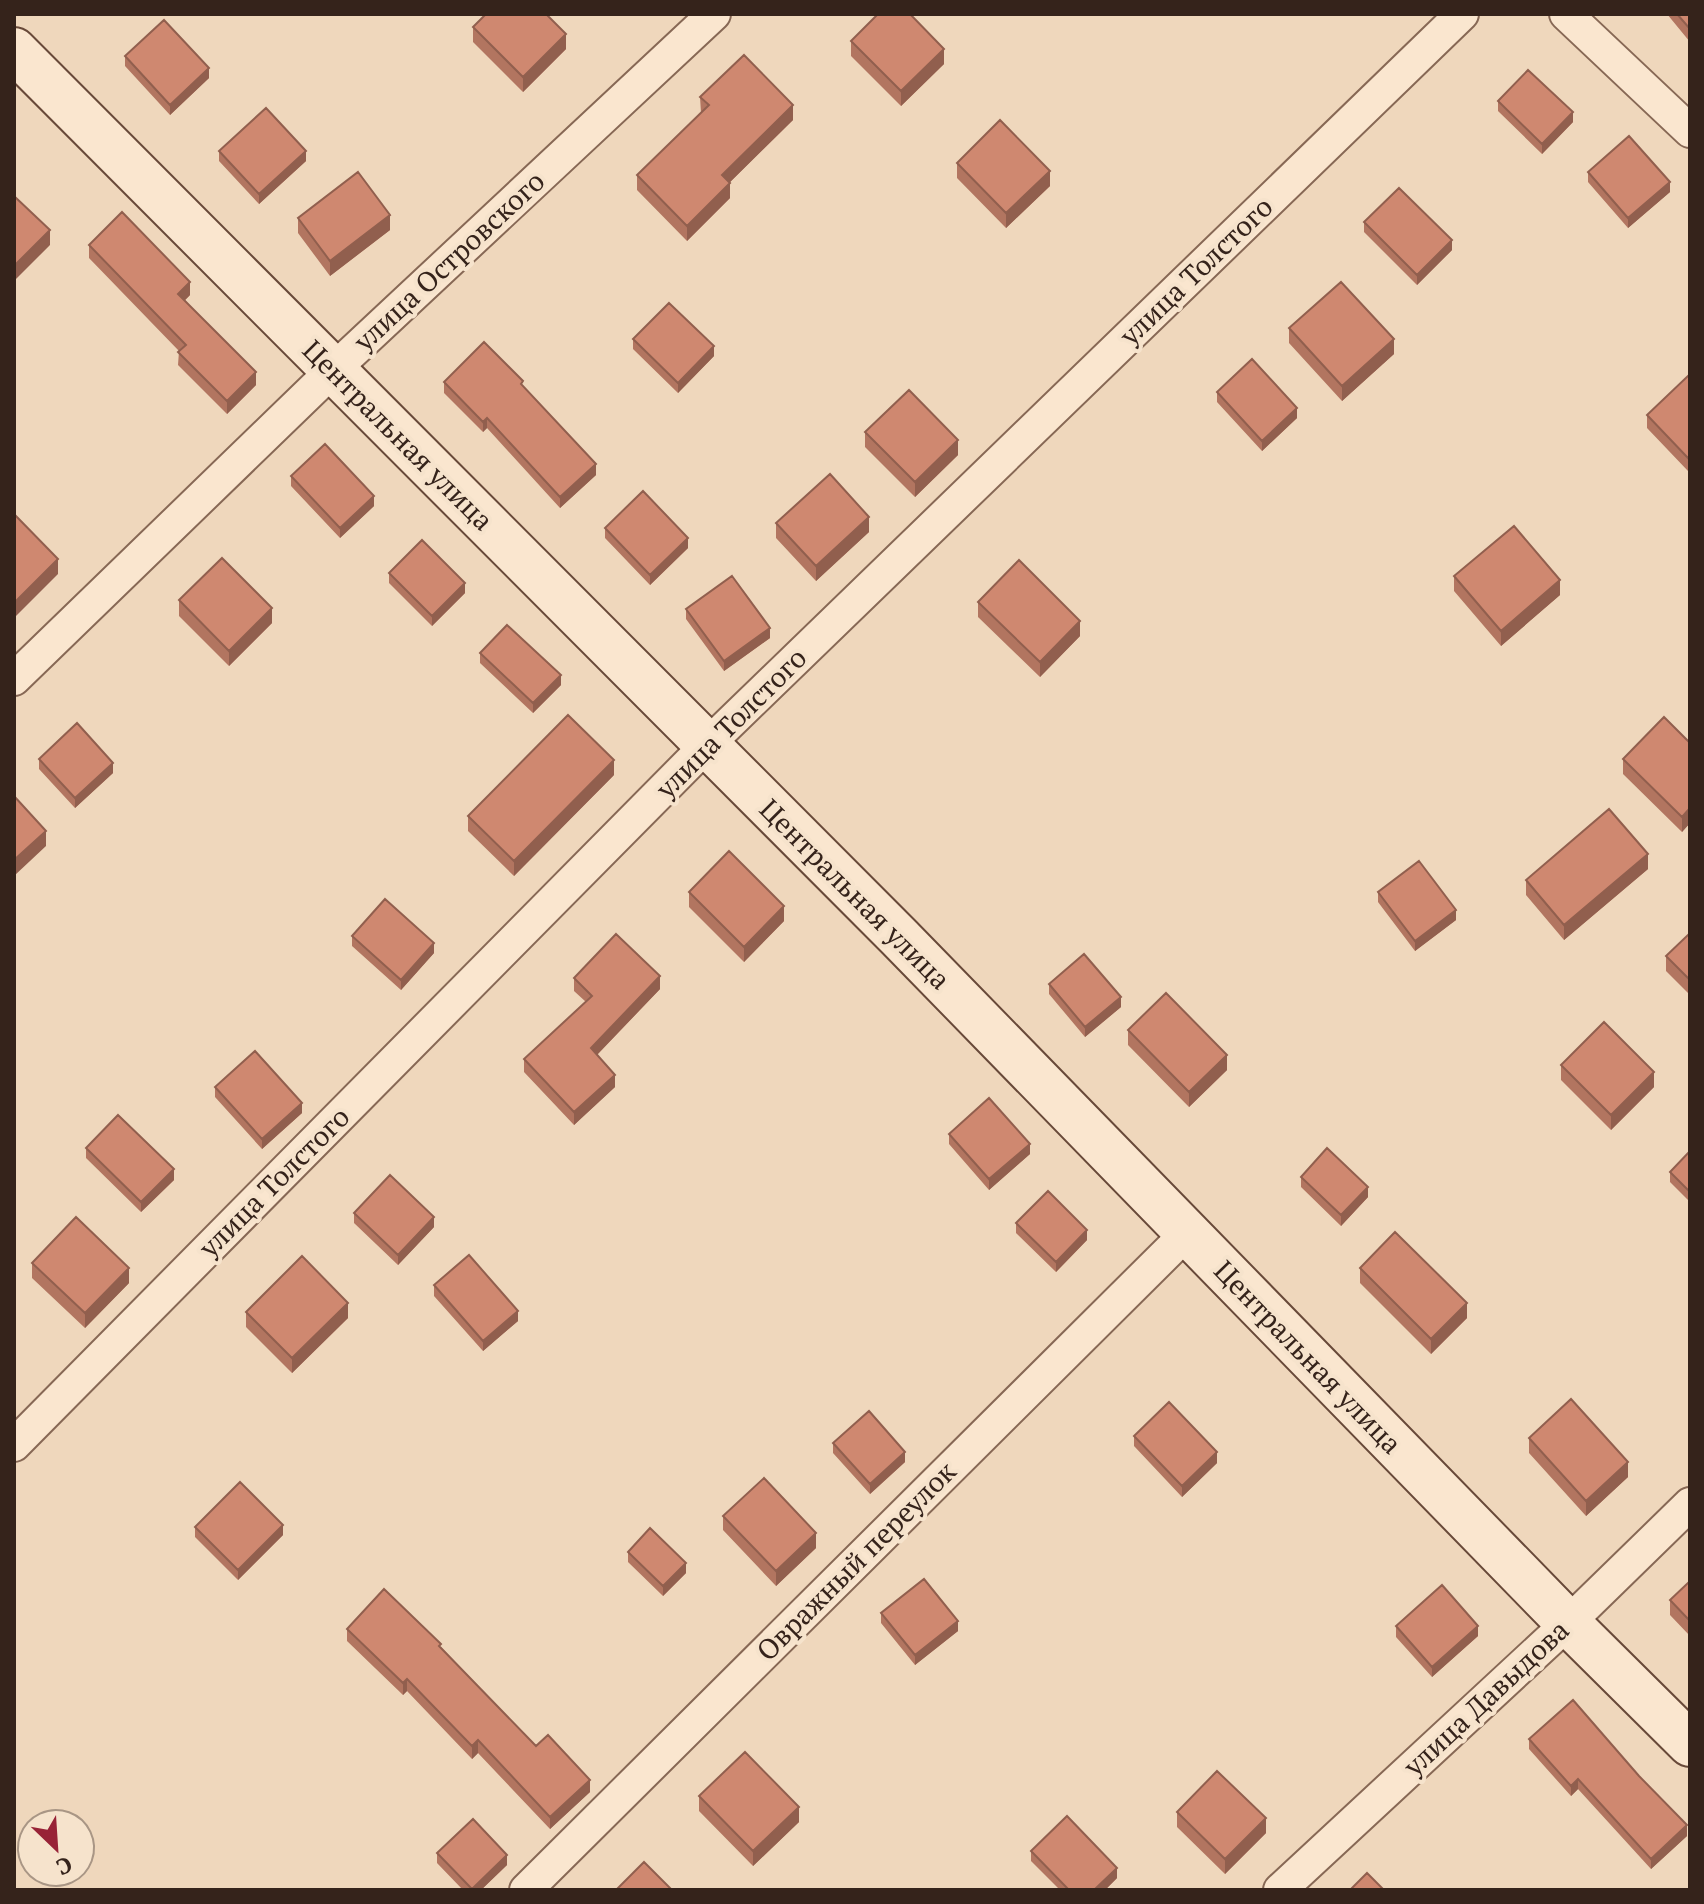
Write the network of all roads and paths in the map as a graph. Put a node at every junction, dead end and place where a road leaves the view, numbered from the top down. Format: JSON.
{"nodes":[{"id":1,"x":714,"y":14,"type":"edge"},
{"id":2,"x":1462,"y":14,"type":"edge"},
{"id":3,"x":1566,"y":14,"type":"edge"},
{"id":4,"x":14,"y":50,"type":"edge"},
{"id":5,"x":1690,"y":131,"type":"edge"},
{"id":6,"x":333,"y":370,"type":"junction"},
{"id":7,"x":14,"y":679,"type":"edge"},
{"id":8,"x":707,"y":745,"type":"junction"},
{"id":9,"x":1187,"y":1233,"type":"junction"},
{"id":10,"x":14,"y":1445,"type":"edge"},
{"id":11,"x":1690,"y":1504,"type":"edge"},
{"id":12,"x":1568,"y":1623,"type":"junction"},
{"id":13,"x":1690,"y":1744,"type":"edge"},
{"id":14,"x":526,"y":1890,"type":"edge"},
{"id":15,"x":1280,"y":1890,"type":"edge"}],
"edges":[{"from":1,"to":6,"type":"street","name":"улица Островского"},
{"from":2,"to":8,"type":"street","name":"улица Толстого"},
{"from":3,"to":5,"type":"street"},
{"from":4,"to":6,"type":"street","name":"Центральная улица"},
{"from":6,"to":7,"type":"street","name":"улица Островского"},
{"from":6,"to":8,"type":"street","name":"Центральная улица"},
{"from":8,"to":9,"type":"street","name":"Центральная улица"},
{"from":8,"to":10,"type":"street","name":"улица Толстого"},
{"from":9,"to":12,"type":"street","name":"Центральная улица"},
{"from":9,"to":14,"type":"street","name":"Овражный переулок"},
{"from":11,"to":12,"type":"street","name":"улица Давыдова"},
{"from":12,"to":13,"type":"street","name":"Центральная улица"},
{"from":12,"to":15,"type":"street","name":"улица Давыдова"}]}
